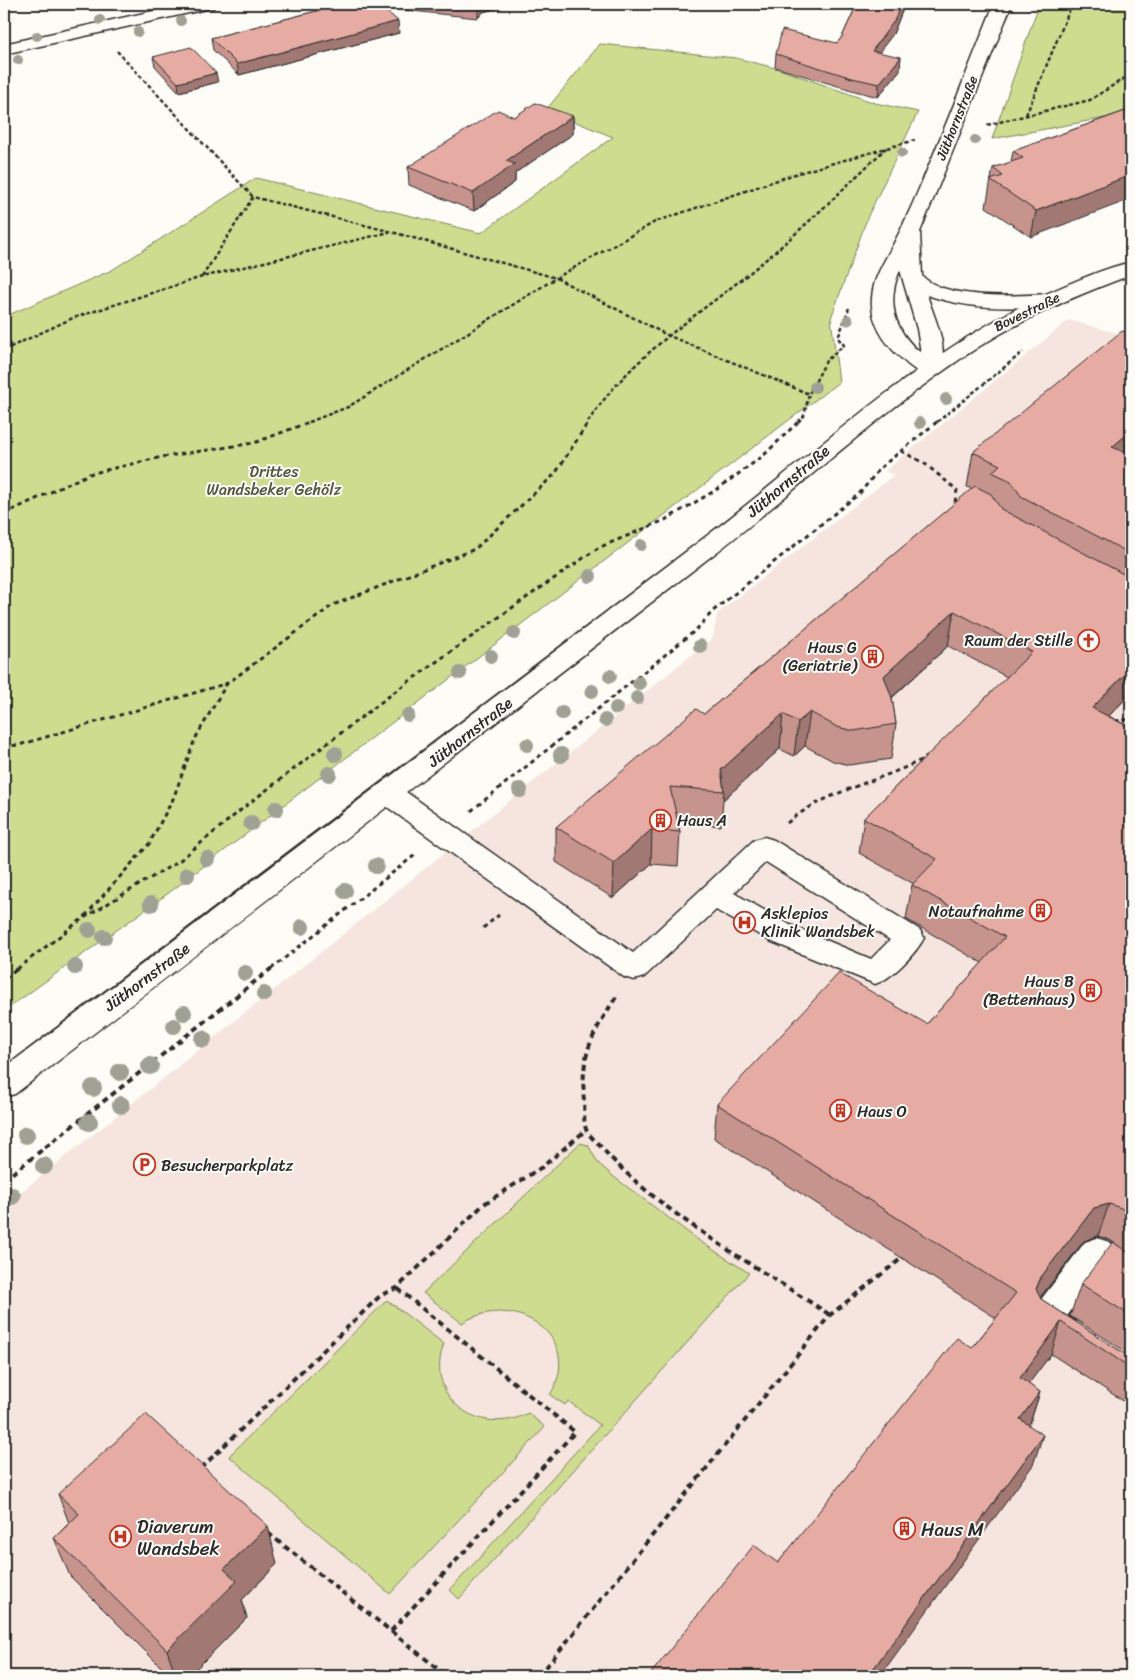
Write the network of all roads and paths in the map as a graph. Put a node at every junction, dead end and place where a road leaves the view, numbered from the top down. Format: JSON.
{"nodes":[{"id":1,"x":207,"y":4,"type":"edge"},
{"id":2,"x":1003,"y":4,"type":"edge"},
{"id":3,"x":1072,"y":4,"type":"edge"},
{"id":4,"x":174,"y":8,"type":"edge"},
{"id":5,"x":96,"y":29,"type":"junction"},
{"id":6,"x":4,"y":50,"type":"edge"},
{"id":7,"x":1131,"y":74,"type":"edge"},
{"id":8,"x":1026,"y":116,"type":"junction"},
{"id":9,"x":952,"y":130,"type":"junction"},
{"id":10,"x":886,"y":148,"type":"junction"},
{"id":11,"x":252,"y":197,"type":"junction"},
{"id":12,"x":392,"y":232,"type":"junction"},
{"id":13,"x":910,"y":232,"type":"junction"},
{"id":14,"x":1131,"y":268,"type":"edge"},
{"id":15,"x":202,"y":277,"type":"junction"},
{"id":16,"x":556,"y":278,"type":"junction"},
{"id":17,"x":913,"y":281,"type":"junction"},
{"id":18,"x":1047,"y":300,"type":"junction"},
{"id":19,"x":667,"y":335,"type":"junction"},
{"id":20,"x":844,"y":345,"type":"dead end"},
{"id":21,"x":4,"y":350,"type":"edge"},
{"id":22,"x":1024,"y":352,"type":"dead end"},
{"id":23,"x":929,"y":369,"type":"junction"},
{"id":24,"x":809,"y":394,"type":"junction"},
{"id":25,"x":901,"y":451,"type":"junction"},
{"id":26,"x":955,"y":502,"type":"edge"},
{"id":27,"x":8,"y":513,"type":"junction"},
{"id":28,"x":4,"y":514,"type":"edge"},
{"id":29,"x":4,"y":519,"type":"edge"},
{"id":30,"x":228,"y":683,"type":"junction"},
{"id":31,"x":1131,"y":719,"type":"edge"},
{"id":32,"x":1122,"y":726,"type":"edge"},
{"id":33,"x":4,"y":746,"type":"edge"},
{"id":34,"x":931,"y":754,"type":"edge"},
{"id":35,"x":389,"y":794,"type":"junction"},
{"id":36,"x":444,"y":832,"type":"junction"},
{"id":37,"x":764,"y":847,"type":"junction"},
{"id":38,"x":714,"y":895,"type":"junction"},
{"id":39,"x":82,"y":919,"type":"junction"},
{"id":40,"x":634,"y":969,"type":"junction"},
{"id":41,"x":4,"y":979,"type":"edge"},
{"id":42,"x":4,"y":1085,"type":"edge"},
{"id":43,"x":586,"y":1130,"type":"junction"},
{"id":44,"x":4,"y":1180,"type":"edge"},
{"id":45,"x":902,"y":1258,"type":"dead end"},
{"id":46,"x":1131,"y":1275,"type":"edge"},
{"id":47,"x":398,"y":1288,"type":"junction"},
{"id":48,"x":830,"y":1315,"type":"junction"},
{"id":49,"x":1084,"y":1345,"type":"edge"},
{"id":50,"x":194,"y":1474,"type":"edge"},
{"id":51,"x":262,"y":1528,"type":"edge"},
{"id":52,"x":391,"y":1631,"type":"junction"},
{"id":53,"x":447,"y":1676,"type":"edge"},
{"id":54,"x":539,"y":1676,"type":"edge"}],
"edges":[{"from":1,"to":4,"type":"street"},
{"from":2,"to":9,"type":"street","name":"Jüthornstraße"},
{"from":3,"to":8,"type":"path"},
{"from":4,"to":5,"type":"street"},
{"from":5,"to":6,"type":"street"},
{"from":5,"to":11,"type":"path"},
{"from":7,"to":8,"type":"path"},
{"from":8,"to":9,"type":"path"},
{"from":9,"to":10,"type":"path"},
{"from":9,"to":13,"type":"street","name":"Jüthornstraße"},
{"from":10,"to":16,"type":"path"},
{"from":10,"to":19,"type":"path"},
{"from":11,"to":12,"type":"path"},
{"from":11,"to":15,"type":"path"},
{"from":12,"to":15,"type":"path"},
{"from":12,"to":16,"type":"path"},
{"from":13,"to":17,"type":"street","name":"Jüthornstraße"},
{"from":13,"to":23,"type":"street","name":"Jüthornstraße"},
{"from":14,"to":18,"type":"street","name":"Bovestraße"},
{"from":15,"to":21,"type":"path"},
{"from":16,"to":19,"type":"path"},
{"from":16,"to":27,"type":"path"},
{"from":17,"to":18,"type":"street"},
{"from":17,"to":23,"type":"street","name":"Jüthornstraße"},
{"from":18,"to":23,"type":"street","name":"Bovestraße"},
{"from":19,"to":24,"type":"path"},
{"from":19,"to":30,"type":"path"},
{"from":20,"to":24,"type":"path"},
{"from":22,"to":25,"type":"path"},
{"from":23,"to":35,"type":"street","name":"Jüthornstraße"},
{"from":24,"to":39,"type":"path"},
{"from":25,"to":26,"type":"path"},
{"from":25,"to":36,"type":"path"},
{"from":27,"to":28,"type":"path"},
{"from":27,"to":29,"type":"path"},
{"from":30,"to":33,"type":"path"},
{"from":30,"to":39,"type":"path"},
{"from":31,"to":32,"type":"path"},
{"from":34,"to":37,"type":"path"},
{"from":35,"to":36,"type":"street"},
{"from":35,"to":42,"type":"street","name":"Jüthornstraße"},
{"from":36,"to":40,"type":"street"},
{"from":36,"to":44,"type":"path"},
{"from":37,"to":38,"type":"street"},
{"from":37,"to":38,"type":"street"},
{"from":38,"to":40,"type":"street"},
{"from":39,"to":41,"type":"path"},
{"from":40,"to":43,"type":"path"},
{"from":43,"to":47,"type":"path"},
{"from":43,"to":48,"type":"path"},
{"from":45,"to":48,"type":"path"},
{"from":46,"to":49,"type":"street"},
{"from":47,"to":50,"type":"path"},
{"from":47,"to":52,"type":"path"},
{"from":48,"to":54,"type":"path"},
{"from":51,"to":52,"type":"path"},
{"from":52,"to":53,"type":"path"}]}
